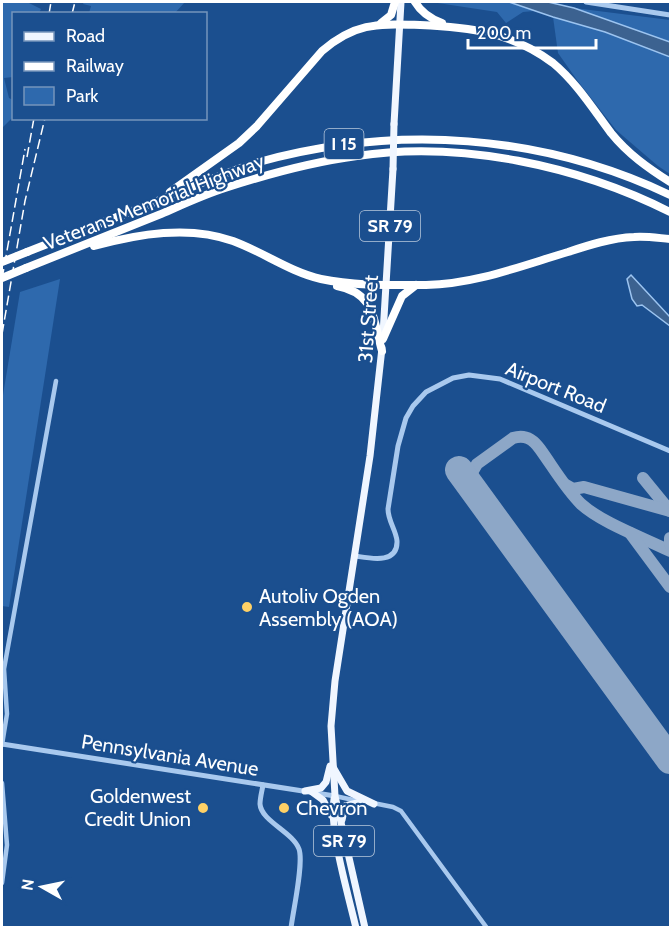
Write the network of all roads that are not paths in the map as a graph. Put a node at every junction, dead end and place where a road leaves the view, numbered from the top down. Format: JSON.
{"nodes":[{"id":1,"x":395,"y":2,"type":"edge"},
{"id":2,"x":401,"y":2,"type":"edge"},
{"id":3,"x":415,"y":2,"type":"edge"},
{"id":4,"x":586,"y":2,"type":"edge"},
{"id":5,"x":670,"y":15,"type":"edge"},
{"id":6,"x":381,"y":23,"type":"junction"},
{"id":7,"x":400,"y":25,"type":"junction"},
{"id":8,"x":451,"y":27,"type":"junction"},
{"id":9,"x":670,"y":182,"type":"edge"},
{"id":10,"x":670,"y":195,"type":"edge"},
{"id":11,"x":155,"y":202,"type":"junction"},
{"id":12,"x":670,"y":212,"type":"edge"},
{"id":13,"x":670,"y":239,"type":"edge"},
{"id":14,"x":55,"y":257,"type":"junction"},
{"id":15,"x":2,"y":262,"type":"edge"},
{"id":16,"x":301,"y":272,"type":"junction"},
{"id":17,"x":2,"y":278,"type":"edge"},
{"id":18,"x":387,"y":284,"type":"junction"},
{"id":19,"x":417,"y":284,"type":"junction"},
{"id":20,"x":383,"y":339,"type":"junction"},
{"id":21,"x":382,"y":351,"type":"junction"},
{"id":22,"x":56,"y":381,"type":"dead end"},
{"id":23,"x":670,"y":451,"type":"edge"},
{"id":24,"x":355,"y":556,"type":"junction"},
{"id":25,"x":2,"y":745,"type":"edge"},
{"id":26,"x":332,"y":763,"type":"junction"},
{"id":27,"x":2,"y":783,"type":"edge"},
{"id":28,"x":263,"y":785,"type":"junction"},
{"id":29,"x":308,"y":792,"type":"junction"},
{"id":30,"x":334,"y":796,"type":"junction"},
{"id":31,"x":361,"y":802,"type":"junction"},
{"id":32,"x":374,"y":804,"type":"junction"},
{"id":33,"x":333,"y":818,"type":"junction"},
{"id":34,"x":341,"y":823,"type":"junction"},
{"id":35,"x":2,"y":883,"type":"edge"},
{"id":36,"x":291,"y":927,"type":"edge"},
{"id":37,"x":356,"y":927,"type":"edge"},
{"id":38,"x":365,"y":927,"type":"edge"},
{"id":39,"x":487,"y":927,"type":"edge"}],
"edges":[{"from":1,"to":6,"type":"highway"},
{"from":2,"to":7,"type":"main road","name":"31st Street","number":"SR 79"},
{"from":3,"to":8,"type":"highway"},
{"from":4,"to":5,"type":"street"},
{"from":6,"to":7,"type":"highway"},
{"from":6,"to":11,"type":"highway"},
{"from":7,"to":8,"type":"highway"},
{"from":7,"to":18,"type":"main road","name":"31st Street","number":"SR 79","bridge":true},
{"from":8,"to":9,"type":"highway"},
{"from":10,"to":11,"type":"highway","name":"Veterans Memorial Highway","number":"I 15"},
{"from":11,"to":15,"type":"highway","name":"Veterans Memorial Highway","number":"I 15","bridge":true},
{"from":12,"to":14,"type":"highway","name":"Veterans Memorial Highway","number":"I 15"},
{"from":13,"to":19,"type":"highway"},
{"from":14,"to":16,"type":"highway"},
{"from":14,"to":17,"type":"highway","name":"Veterans Memorial Highway","number":"I 15","bridge":true},
{"from":16,"to":18,"type":"highway"},
{"from":16,"to":21,"type":"highway"},
{"from":18,"to":19,"type":"highway"},
{"from":18,"to":20,"type":"main road","name":"31st Street","number":"SR 79"},
{"from":19,"to":20,"type":"highway"},
{"from":20,"to":21,"type":"main road","name":"31st Street","number":"SR 79"},
{"from":21,"to":24,"type":"main road","name":"31st Street","number":"SR 79"},
{"from":22,"to":25,"type":"street"},
{"from":23,"to":24,"type":"street","name":"Airport Road"},
{"from":24,"to":26,"type":"main road","name":"31st Street","number":"SR 79"},
{"from":25,"to":28,"type":"street","name":"Pennsylvania Avenue"},
{"from":26,"to":29,"type":"main road"},
{"from":26,"to":30,"type":"main road","number":"SR 79"},
{"from":26,"to":32,"type":"main road"},
{"from":27,"to":35,"type":"street"},
{"from":28,"to":29,"type":"street","name":"Pennsylvania Avenue"},
{"from":28,"to":36,"type":"street"},
{"from":29,"to":30,"type":"street","name":"Pennsylvania Avenue"},
{"from":29,"to":33,"type":"main road"},
{"from":30,"to":31,"type":"street"},
{"from":30,"to":33,"type":"main road","number":"SR 79"},
{"from":30,"to":34,"type":"main road","number":"SR 79"},
{"from":31,"to":32,"type":"street"},
{"from":31,"to":34,"type":"main road"},
{"from":32,"to":39,"type":"street"},
{"from":33,"to":37,"type":"main road","number":"SR 79"},
{"from":34,"to":38,"type":"main road","number":"SR 79"}]}
